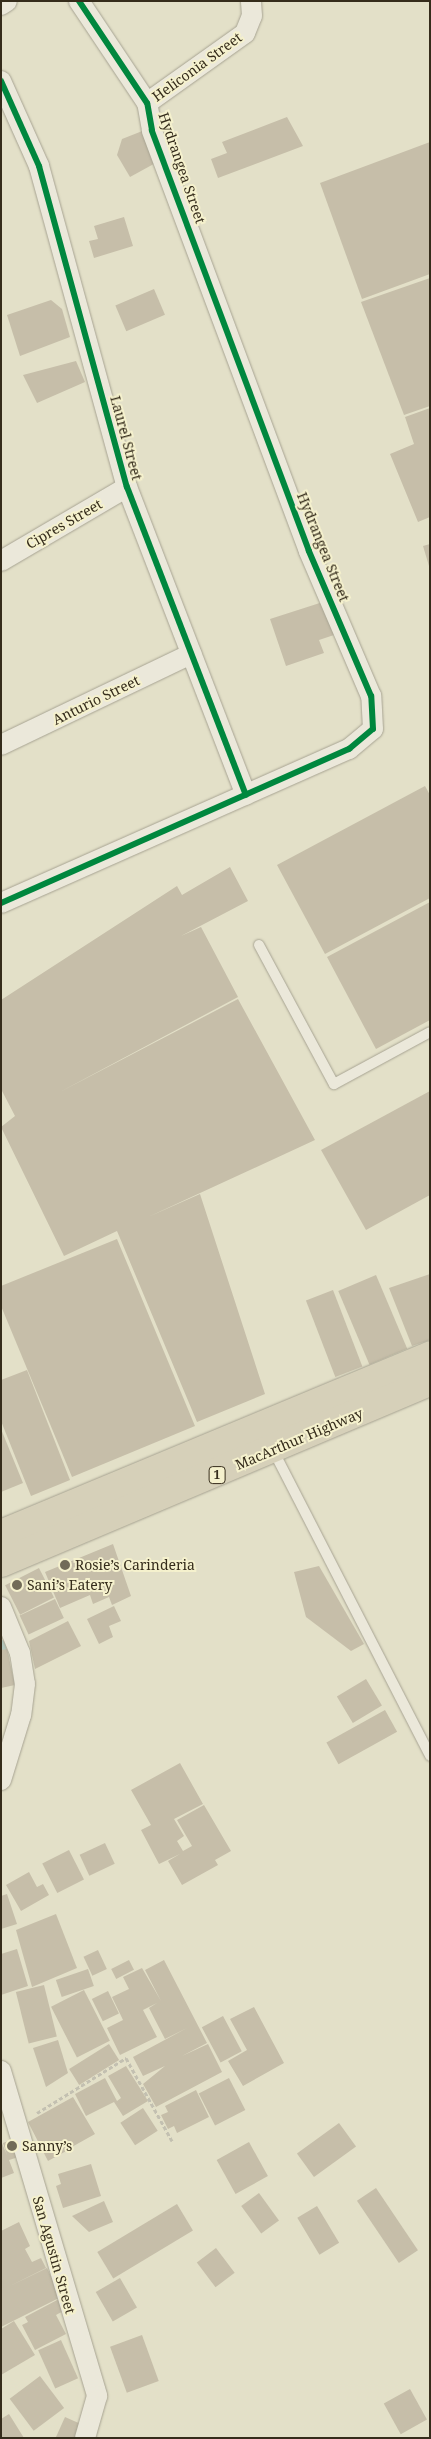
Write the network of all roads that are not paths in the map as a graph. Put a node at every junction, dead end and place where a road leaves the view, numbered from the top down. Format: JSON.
{"nodes":[{"id":1,"x":7,"y":1,"type":"edge"},
{"id":2,"x":78,"y":1,"type":"edge"},
{"id":3,"x":251,"y":1,"type":"edge"},
{"id":4,"x":1,"y":5,"type":"edge"},
{"id":5,"x":1,"y":81,"type":"edge"},
{"id":6,"x":147,"y":103,"type":"junction"},
{"id":7,"x":127,"y":487,"type":"junction"},
{"id":8,"x":1,"y":561,"type":"edge"},
{"id":9,"x":191,"y":654,"type":"junction"},
{"id":10,"x":1,"y":744,"type":"edge"},
{"id":11,"x":246,"y":795,"type":"junction"},
{"id":12,"x":1,"y":903,"type":"edge"},
{"id":13,"x":260,"y":945,"type":"dead end"},
{"id":14,"x":430,"y":1032,"type":"edge"},
{"id":15,"x":430,"y":1355,"type":"edge"},
{"id":16,"x":430,"y":1382,"type":"edge"},
{"id":17,"x":268,"y":1438,"type":"junction"},
{"id":18,"x":1,"y":1534,"type":"edge"},
{"id":19,"x":1,"y":1563,"type":"edge"},
{"id":20,"x":1,"y":1607,"type":"edge"},
{"id":21,"x":430,"y":1756,"type":"edge"},
{"id":22,"x":1,"y":1780,"type":"edge"},
{"id":23,"x":1,"y":2071,"type":"edge"},
{"id":24,"x":85,"y":2438,"type":"edge"}],
"edges":[{"from":1,"to":4,"type":"street"},
{"from":2,"to":6,"type":"street","name":"Hydrangea Street"},
{"from":3,"to":6,"type":"street","name":"Heliconia Street"},
{"from":5,"to":7,"type":"street","name":"Laurel Street"},
{"from":6,"to":11,"type":"street","name":"Hydrangea Street"},
{"from":7,"to":8,"type":"street","name":"Cipres Street"},
{"from":7,"to":9,"type":"street","name":"Laurel Street"},
{"from":9,"to":10,"type":"street","name":"Anturio Street"},
{"from":9,"to":11,"type":"street","name":"Laurel Street"},
{"from":11,"to":12,"type":"street","name":"Hydrangea Street"},
{"from":13,"to":14,"type":"lane"},
{"from":15,"to":17,"type":"highway","name":"MacArthur Highway","number":"1"},
{"from":16,"to":17,"type":"highway","name":"MacArthur Highway","number":"1"},
{"from":17,"to":18,"type":"highway","name":"MacArthur Highway","number":"1"},
{"from":17,"to":19,"type":"highway","name":"MacArthur Highway","number":"1"},
{"from":17,"to":21,"type":"lane"},
{"from":20,"to":22,"type":"street"},
{"from":23,"to":24,"type":"street","name":"San Agustin Street"}]}
